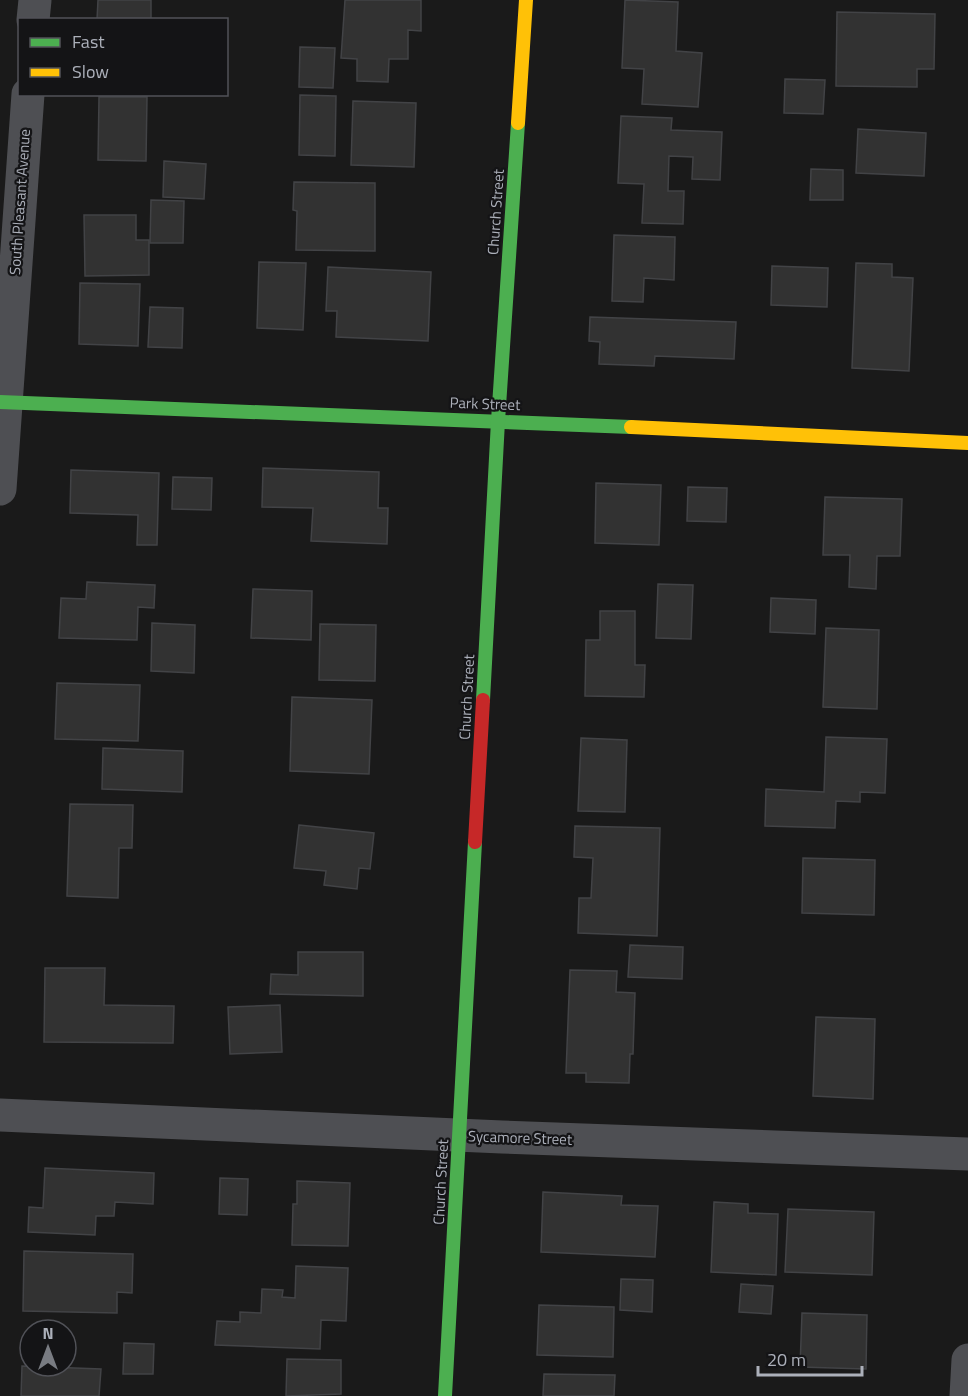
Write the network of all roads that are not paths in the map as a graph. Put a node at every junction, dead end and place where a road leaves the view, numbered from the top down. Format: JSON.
{"nodes":[{"id":1,"x":35,"y":0,"type":"edge"},
{"id":2,"x":526,"y":0,"type":"edge"},
{"id":3,"x":33,"y":18,"type":"edge"},
{"id":4,"x":28,"y":96,"type":"edge"},
{"id":5,"x":3,"y":403,"type":"edge"},
{"id":6,"x":498,"y":421,"type":"junction"},
{"id":7,"x":968,"y":443,"type":"edge"},
{"id":8,"x":0,"y":489,"type":"edge"},
{"id":9,"x":0,"y":1115,"type":"edge"},
{"id":10,"x":460,"y":1135,"type":"junction"},
{"id":11,"x":968,"y":1154,"type":"edge"},
{"id":12,"x":968,"y":1360,"type":"edge"},
{"id":13,"x":445,"y":1396,"type":"edge"},
{"id":14,"x":966,"y":1396,"type":"edge"}],
"edges":[{"from":1,"to":3,"type":"street"},
{"from":2,"to":6,"type":"street","name":"Church Street"},
{"from":4,"to":5,"type":"street","name":"South Pleasant Avenue"},
{"from":5,"to":6,"type":"street","name":"Park Street"},
{"from":5,"to":8,"type":"street","name":"South Pleasant Avenue"},
{"from":6,"to":7,"type":"street","name":"Park Street"},
{"from":6,"to":10,"type":"street","name":"Church Street"},
{"from":9,"to":10,"type":"street","name":"Sycamore Street"},
{"from":10,"to":11,"type":"street","name":"Sycamore Street"},
{"from":10,"to":13,"type":"street","name":"Church Street"},
{"from":12,"to":14,"type":"street"}]}
